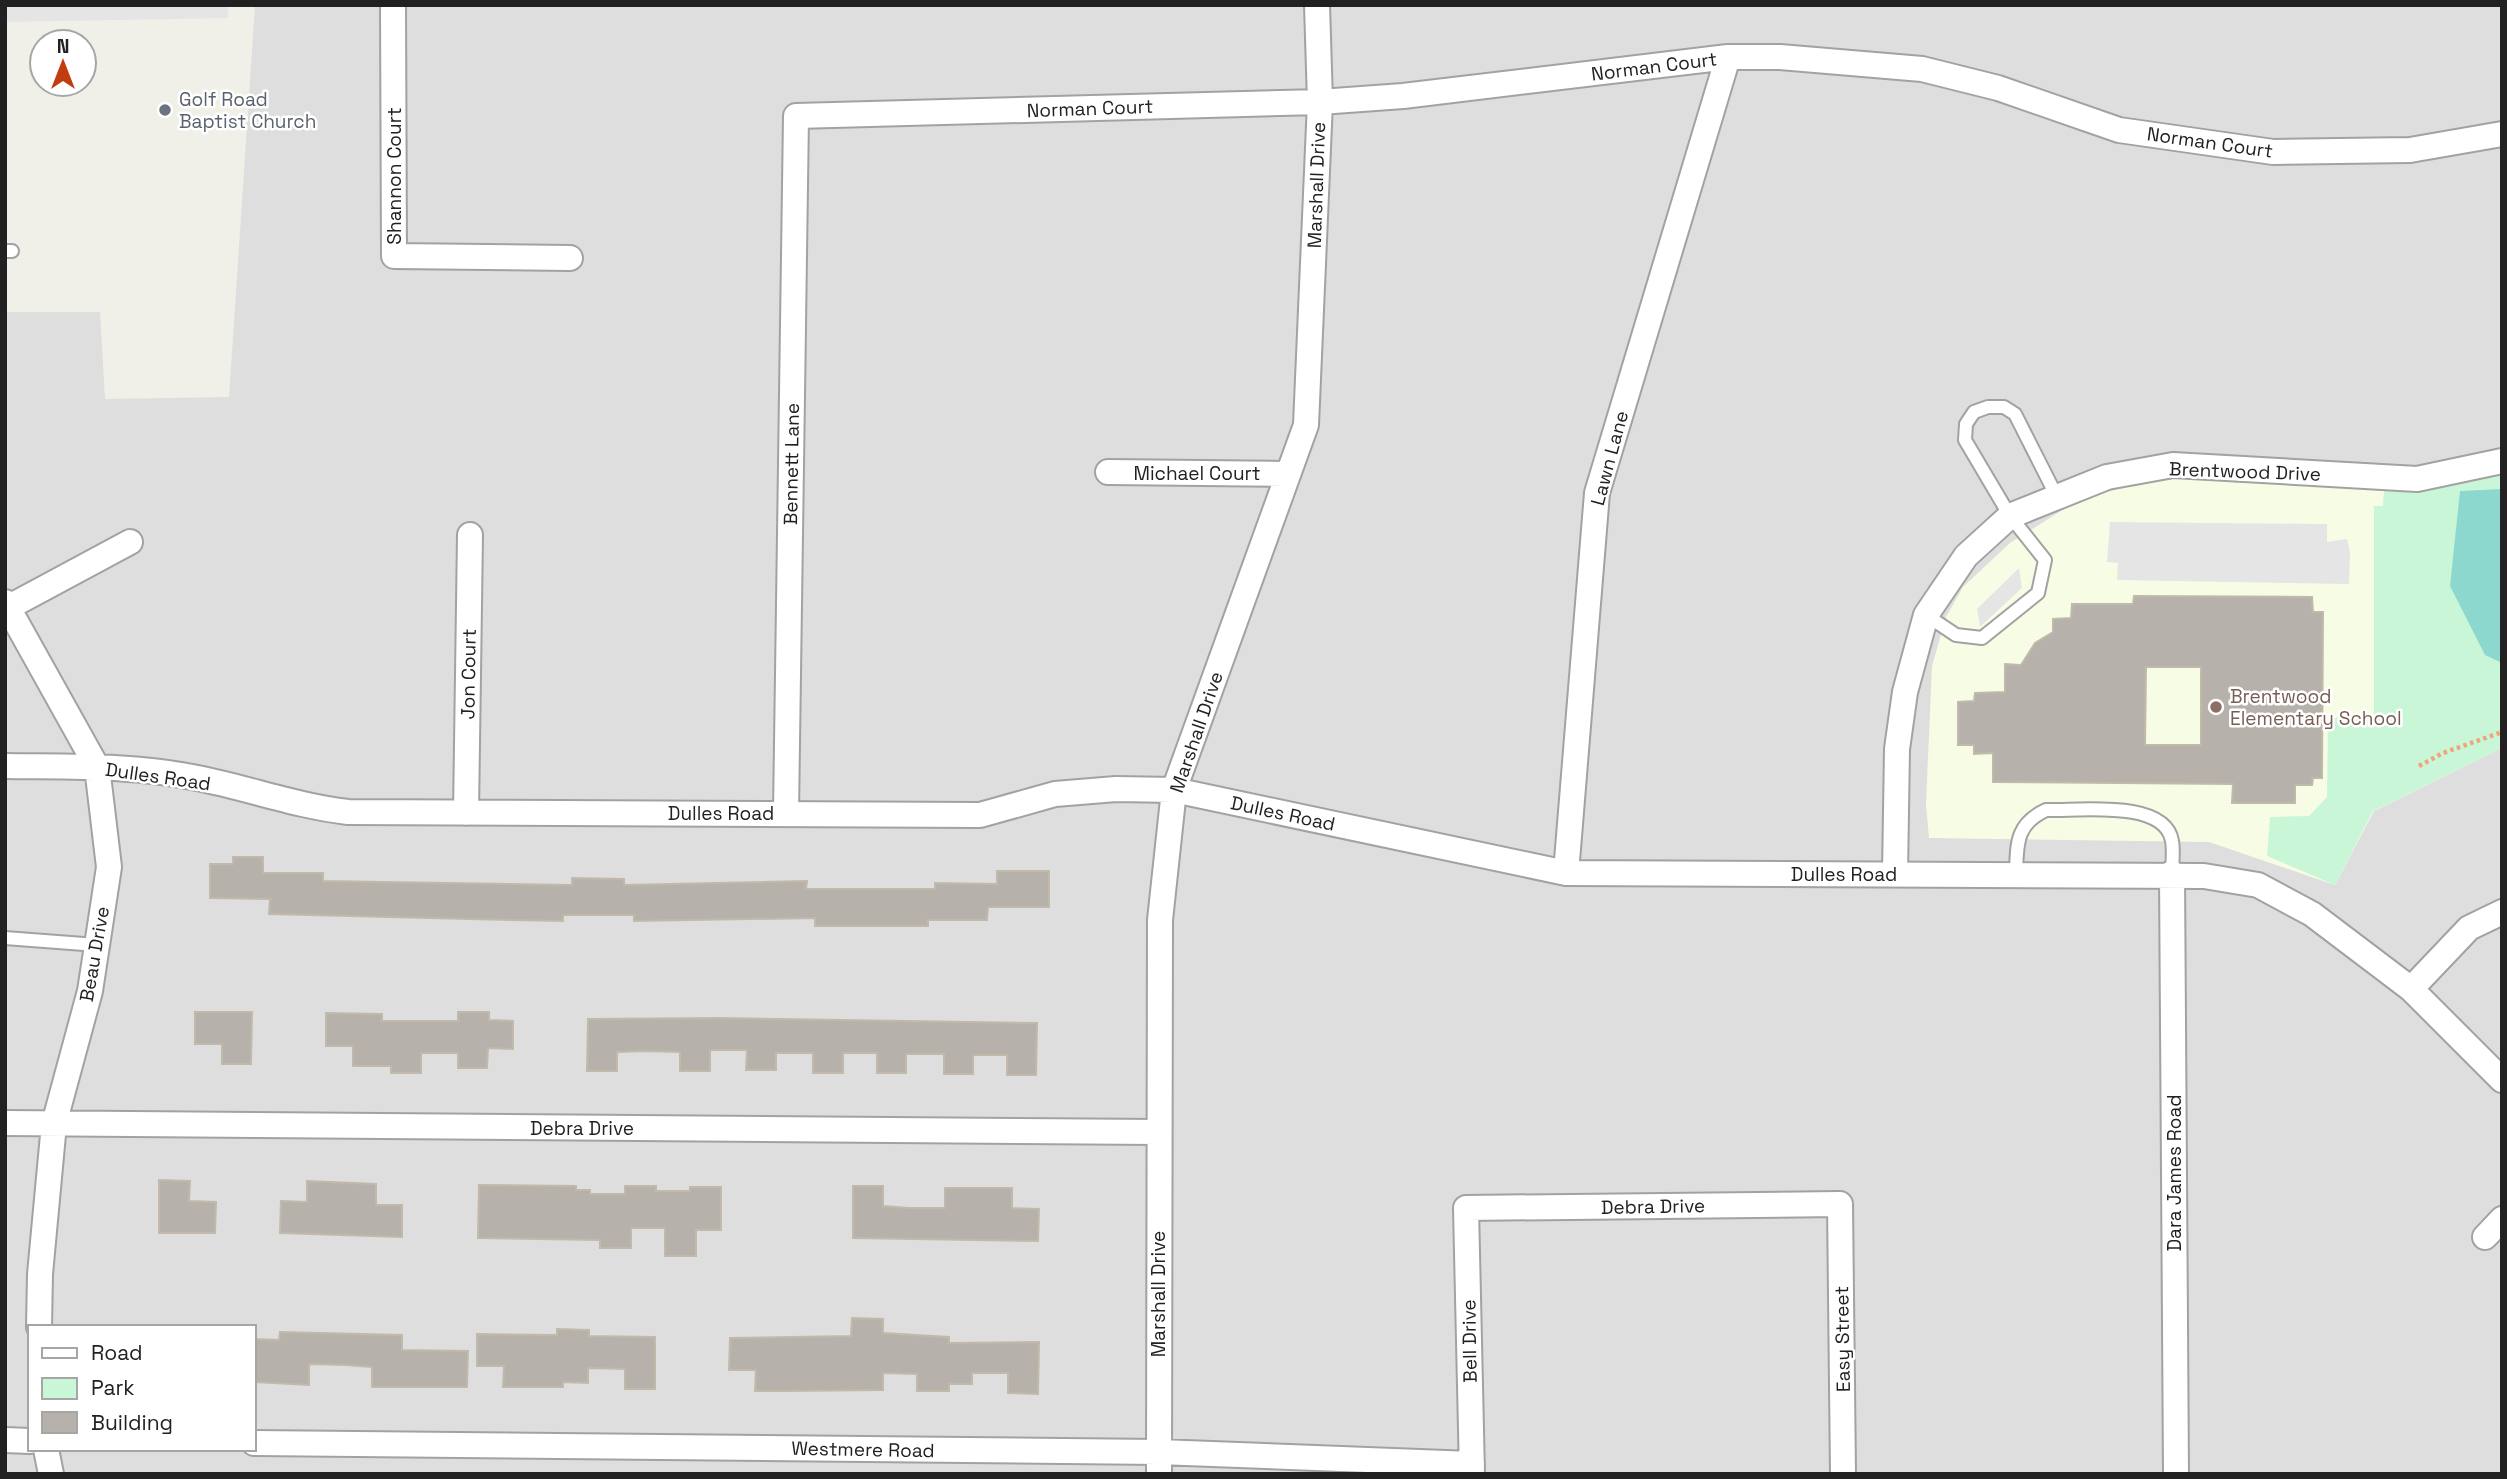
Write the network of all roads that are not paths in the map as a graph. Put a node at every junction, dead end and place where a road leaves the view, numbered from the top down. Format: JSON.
{"nodes":[{"id":1,"x":393,"y":5,"type":"edge"},
{"id":2,"x":1317,"y":5,"type":"edge"},
{"id":3,"x":1728,"y":57,"type":"junction"},
{"id":4,"x":1320,"y":102,"type":"junction"},
{"id":5,"x":796,"y":116,"type":"joint"},
{"id":6,"x":2502,"y":134,"type":"edge"},
{"id":7,"x":570,"y":258,"type":"dead end"},
{"id":8,"x":2502,"y":461,"type":"edge"},
{"id":9,"x":1108,"y":472,"type":"dead end"},
{"id":10,"x":1286,"y":474,"type":"junction"},
{"id":11,"x":2057,"y":499,"type":"junction"},
{"id":12,"x":2010,"y":516,"type":"junction"},
{"id":13,"x":470,"y":535,"type":"dead end"},
{"id":14,"x":130,"y":542,"type":"dead end"},
{"id":15,"x":7,"y":604,"type":"edge"},
{"id":16,"x":1926,"y":615,"type":"junction"},
{"id":17,"x":5,"y":766,"type":"edge"},
{"id":18,"x":97,"y":767,"type":"junction"},
{"id":19,"x":1174,"y":790,"type":"junction"},
{"id":20,"x":466,"y":813,"type":"junction"},
{"id":21,"x":786,"y":813,"type":"junction"},
{"id":22,"x":1566,"y":873,"type":"junction"},
{"id":23,"x":2017,"y":873,"type":"junction"},
{"id":24,"x":2172,"y":873,"type":"junction"},
{"id":25,"x":1895,"y":874,"type":"junction"},
{"id":26,"x":2502,"y":912,"type":"edge"},
{"id":27,"x":5,"y":938,"type":"edge"},
{"id":28,"x":97,"y":945,"type":"junction"},
{"id":29,"x":2411,"y":989,"type":"junction"},
{"id":30,"x":2502,"y":1080,"type":"edge"},
{"id":31,"x":5,"y":1123,"type":"edge"},
{"id":32,"x":54,"y":1124,"type":"junction"},
{"id":33,"x":1158,"y":1132,"type":"junction"},
{"id":34,"x":1840,"y":1204,"type":"joint"},
{"id":35,"x":1466,"y":1208,"type":"joint"},
{"id":36,"x":39,"y":1325,"type":"edge"},
{"id":37,"x":5,"y":1440,"type":"edge"},
{"id":38,"x":28,"y":1441,"type":"edge"},
{"id":39,"x":256,"y":1443,"type":"edge"},
{"id":40,"x":46,"y":1451,"type":"edge"},
{"id":41,"x":1159,"y":1463,"type":"edge"},
{"id":42,"x":1472,"y":1469,"type":"edge"},
{"id":43,"x":1846,"y":1473,"type":"edge"},
{"id":44,"x":51,"y":1474,"type":"edge"},
{"id":45,"x":2176,"y":1474,"type":"edge"}],
"edges":[{"from":1,"to":7,"type":"street","name":"Shannon Court"},
{"from":2,"to":4,"type":"street","name":"Marshall Drive"},
{"from":3,"to":4,"type":"street","name":"Norman Court"},
{"from":3,"to":6,"type":"street","name":"Norman Court"},
{"from":3,"to":22,"type":"street","name":"Lawn Lane"},
{"from":4,"to":5,"type":"street","name":"Norman Court"},
{"from":4,"to":10,"type":"street","name":"Marshall Drive"},
{"from":5,"to":21,"type":"street","name":"Bennett Lane"},
{"from":8,"to":11,"type":"street","name":"Brentwood Drive"},
{"from":9,"to":10,"type":"street","name":"Michael Court"},
{"from":10,"to":19,"type":"street","name":"Marshall Drive"},
{"from":11,"to":12,"type":"street","name":"Brentwood Drive"},
{"from":11,"to":12,"type":"lane"},
{"from":12,"to":16,"type":"street","name":"Brentwood Drive"},
{"from":12,"to":16,"type":"lane"},
{"from":13,"to":20,"type":"street","name":"Jon Court"},
{"from":14,"to":15,"type":"street"},
{"from":15,"to":18,"type":"street","name":"Beau Drive"},
{"from":16,"to":25,"type":"street","name":"Brentwood Drive"},
{"from":17,"to":18,"type":"street","name":"Dulles Road"},
{"from":18,"to":20,"type":"street","name":"Dulles Road"},
{"from":18,"to":28,"type":"street","name":"Beau Drive"},
{"from":19,"to":21,"type":"street","name":"Dulles Road"},
{"from":19,"to":22,"type":"street","name":"Dulles Road"},
{"from":19,"to":33,"type":"street","name":"Marshall Drive"},
{"from":20,"to":21,"type":"street","name":"Dulles Road"},
{"from":22,"to":25,"type":"street","name":"Dulles Road"},
{"from":23,"to":24,"type":"street","name":"Dulles Road"},
{"from":23,"to":24,"type":"lane"},
{"from":23,"to":25,"type":"street","name":"Dulles Road"},
{"from":24,"to":29,"type":"street","name":"Dulles Road"},
{"from":24,"to":45,"type":"street","name":"Dara James Road"},
{"from":26,"to":29,"type":"street"},
{"from":27,"to":28,"type":"lane"},
{"from":28,"to":32,"type":"street","name":"Beau Drive"},
{"from":29,"to":30,"type":"street","name":"Dulles Road"},
{"from":31,"to":32,"type":"street","name":"Debra Drive"},
{"from":32,"to":33,"type":"street","name":"Debra Drive"},
{"from":32,"to":36,"type":"street","name":"Beau Drive"},
{"from":33,"to":41,"type":"street","name":"Marshall Drive"},
{"from":34,"to":35,"type":"street","name":"Debra Drive"},
{"from":34,"to":43,"type":"street","name":"Easy Street"},
{"from":35,"to":42,"type":"street","name":"Bell Drive"},
{"from":37,"to":38,"type":"street"},
{"from":39,"to":41,"type":"street","name":"Westmere Road"},
{"from":40,"to":44,"type":"street"},
{"from":41,"to":42,"type":"street","name":"Westmere Road"}]}
